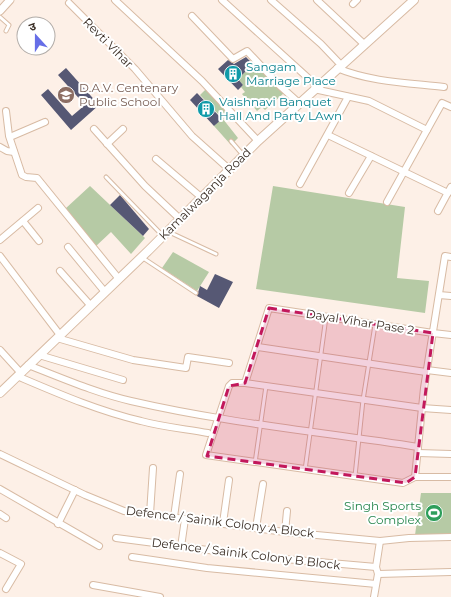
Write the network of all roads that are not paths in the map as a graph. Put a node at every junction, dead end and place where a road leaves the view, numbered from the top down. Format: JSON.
{"nodes":[{"id":1,"x":10,"y":0,"type":"edge"},
{"id":2,"x":115,"y":0,"type":"edge"},
{"id":3,"x":222,"y":0,"type":"edge"},
{"id":4,"x":271,"y":0,"type":"edge"},
{"id":5,"x":317,"y":0,"type":"edge"},
{"id":6,"x":412,"y":1,"type":"edge"},
{"id":7,"x":69,"y":3,"type":"dead end"},
{"id":8,"x":0,"y":11,"type":"edge"},
{"id":9,"x":192,"y":16,"type":"dead end"},
{"id":10,"x":0,"y":17,"type":"edge"},
{"id":11,"x":6,"y":31,"type":"dead end"},
{"id":12,"x":365,"y":45,"type":"junction"},
{"id":13,"x":339,"y":67,"type":"junction"},
{"id":14,"x":444,"y":87,"type":"dead end"},
{"id":15,"x":315,"y":88,"type":"junction"},
{"id":16,"x":348,"y":96,"type":"junction"},
{"id":17,"x":299,"y":103,"type":"junction"},
{"id":18,"x":451,"y":107,"type":"edge"},
{"id":19,"x":6,"y":111,"type":"dead end"},
{"id":20,"x":44,"y":122,"type":"dead end"},
{"id":21,"x":94,"y":129,"type":"dead end"},
{"id":22,"x":123,"y":129,"type":"dead end"},
{"id":23,"x":428,"y":130,"type":"junction"},
{"id":24,"x":328,"y":135,"type":"junction"},
{"id":25,"x":10,"y":137,"type":"junction"},
{"id":26,"x":258,"y":141,"type":"junction"},
{"id":27,"x":232,"y":142,"type":"dead end"},
{"id":28,"x":106,"y":144,"type":"junction"},
{"id":29,"x":0,"y":147,"type":"edge"},
{"id":30,"x":11,"y":152,"type":"junction"},
{"id":31,"x":243,"y":155,"type":"junction"},
{"id":32,"x":371,"y":156,"type":"junction"},
{"id":33,"x":156,"y":159,"type":"dead end"},
{"id":34,"x":229,"y":169,"type":"junction"},
{"id":35,"x":404,"y":171,"type":"junction"},
{"id":36,"x":106,"y":177,"type":"dead end"},
{"id":37,"x":300,"y":184,"type":"dead end"},
{"id":38,"x":449,"y":190,"type":"edge"},
{"id":39,"x":349,"y":193,"type":"dead end"},
{"id":40,"x":201,"y":197,"type":"junction"},
{"id":41,"x":387,"y":202,"type":"dead end"},
{"id":42,"x":38,"y":208,"type":"dead end"},
{"id":43,"x":438,"y":211,"type":"dead end"},
{"id":44,"x":180,"y":219,"type":"junction"},
{"id":45,"x":22,"y":222,"type":"junction"},
{"id":46,"x":166,"y":234,"type":"junction"},
{"id":47,"x":0,"y":240,"type":"edge"},
{"id":48,"x":39,"y":241,"type":"dead end"},
{"id":49,"x":68,"y":246,"type":"dead end"},
{"id":50,"x":216,"y":254,"type":"dead end"},
{"id":51,"x":0,"y":256,"type":"edge"},
{"id":52,"x":448,"y":256,"type":"edge"},
{"id":53,"x":142,"y":257,"type":"junction"},
{"id":54,"x":60,"y":272,"type":"dead end"},
{"id":55,"x":119,"y":279,"type":"junction"},
{"id":56,"x":105,"y":292,"type":"junction"},
{"id":57,"x":196,"y":293,"type":"dead end"},
{"id":58,"x":439,"y":295,"type":"junction"},
{"id":59,"x":451,"y":296,"type":"edge"},
{"id":60,"x":91,"y":306,"type":"junction"},
{"id":61,"x":326,"y":316,"type":"junction"},
{"id":62,"x":375,"y":323,"type":"junction"},
{"id":63,"x":433,"y":333,"type":"junction"},
{"id":64,"x":451,"y":335,"type":"edge"},
{"id":65,"x":58,"y":336,"type":"junction"},
{"id":66,"x":258,"y":347,"type":"junction"},
{"id":67,"x":0,"y":350,"type":"edge"},
{"id":68,"x":39,"y":355,"type":"junction"},
{"id":69,"x":320,"y":356,"type":"junction"},
{"id":70,"x":229,"y":363,"type":"dead end"},
{"id":71,"x":369,"y":364,"type":"junction"},
{"id":72,"x":28,"y":365,"type":"junction"},
{"id":73,"x":427,"y":371,"type":"junction"},
{"id":74,"x":451,"y":373,"type":"edge"},
{"id":75,"x":19,"y":374,"type":"junction"},
{"id":76,"x":123,"y":380,"type":"dead end"},
{"id":77,"x":245,"y":383,"type":"junction"},
{"id":78,"x":266,"y":386,"type":"junction"},
{"id":79,"x":0,"y":393,"type":"edge"},
{"id":80,"x":315,"y":393,"type":"junction"},
{"id":81,"x":363,"y":400,"type":"junction"},
{"id":82,"x":422,"y":408,"type":"junction"},
{"id":83,"x":451,"y":410,"type":"edge"},
{"id":84,"x":218,"y":418,"type":"junction"},
{"id":85,"x":261,"y":425,"type":"junction"},
{"id":86,"x":309,"y":431,"type":"junction"},
{"id":87,"x":208,"y":433,"type":"dead end"},
{"id":88,"x":359,"y":438,"type":"junction"},
{"id":89,"x":418,"y":450,"type":"junction"},
{"id":90,"x":0,"y":454,"type":"edge"},
{"id":91,"x":451,"y":454,"type":"edge"},
{"id":92,"x":255,"y":462,"type":"junction"},
{"id":93,"x":153,"y":468,"type":"dead end"},
{"id":94,"x":305,"y":470,"type":"junction"},
{"id":95,"x":180,"y":474,"type":"dead end"},
{"id":96,"x":354,"y":477,"type":"junction"},
{"id":97,"x":415,"y":477,"type":"junction"},
{"id":98,"x":451,"y":477,"type":"edge"},
{"id":99,"x":229,"y":480,"type":"dead end"},
{"id":100,"x":263,"y":484,"type":"dead end"},
{"id":101,"x":0,"y":489,"type":"edge"},
{"id":102,"x":75,"y":490,"type":"junction"},
{"id":103,"x":287,"y":511,"type":"dead end"},
{"id":104,"x":0,"y":514,"type":"edge"},
{"id":105,"x":150,"y":514,"type":"junction"},
{"id":106,"x":174,"y":517,"type":"junction"},
{"id":107,"x":6,"y":518,"type":"dead end"},
{"id":108,"x":185,"y":519,"type":"junction"},
{"id":109,"x":223,"y":523,"type":"junction"},
{"id":110,"x":58,"y":524,"type":"junction"},
{"id":111,"x":256,"y":528,"type":"junction"},
{"id":112,"x":285,"y":532,"type":"junction"},
{"id":113,"x":451,"y":537,"type":"edge"},
{"id":114,"x":116,"y":538,"type":"dead end"},
{"id":115,"x":380,"y":541,"type":"junction"},
{"id":116,"x":99,"y":546,"type":"dead end"},
{"id":117,"x":181,"y":546,"type":"junction"},
{"id":118,"x":0,"y":553,"type":"edge"},
{"id":119,"x":132,"y":557,"type":"dead end"},
{"id":120,"x":376,"y":567,"type":"junction"},
{"id":121,"x":451,"y":572,"type":"edge"},
{"id":122,"x":378,"y":574,"type":"junction"},
{"id":123,"x":376,"y":584,"type":"junction"},
{"id":124,"x":92,"y":585,"type":"dead end"},
{"id":125,"x":6,"y":589,"type":"dead end"},
{"id":126,"x":160,"y":597,"type":"edge"},
{"id":127,"x":374,"y":597,"type":"edge"}],
"edges":[{"from":1,"to":8,"type":"street"},
{"from":2,"to":26,"type":"street"},
{"from":3,"to":15,"type":"street"},
{"from":4,"to":13,"type":"street"},
{"from":5,"to":12,"type":"street"},
{"from":6,"to":12,"type":"main road","name":"Kamalwaganja Road"},
{"from":7,"to":34,"type":"street","name":"Revti Vihar"},
{"from":9,"to":17,"type":"street"},
{"from":10,"to":11,"type":"lane"},
{"from":12,"to":13,"type":"main road","name":"Kamalwaganja Road"},
{"from":13,"to":14,"type":"street"},
{"from":13,"to":15,"type":"main road","name":"Kamalwaganja Road"},
{"from":15,"to":16,"type":"street"},
{"from":15,"to":17,"type":"main road","name":"Kamalwaganja Road"},
{"from":16,"to":23,"type":"street"},
{"from":16,"to":24,"type":"street"},
{"from":17,"to":26,"type":"main road","name":"Kamalwaganja Road"},
{"from":18,"to":23,"type":"street"},
{"from":19,"to":25,"type":"street"},
{"from":20,"to":25,"type":"street"},
{"from":21,"to":28,"type":"street"},
{"from":22,"to":28,"type":"street"},
{"from":23,"to":35,"type":"street"},
{"from":24,"to":32,"type":"street"},
{"from":24,"to":37,"type":"street"},
{"from":25,"to":30,"type":"street"},
{"from":26,"to":31,"type":"main road","name":"Kamalwaganja Road"},
{"from":27,"to":31,"type":"lane"},
{"from":28,"to":44,"type":"street"},
{"from":29,"to":30,"type":"street"},
{"from":30,"to":55,"type":"street"},
{"from":31,"to":34,"type":"main road","name":"Kamalwaganja Road"},
{"from":32,"to":35,"type":"street"},
{"from":32,"to":39,"type":"street"},
{"from":33,"to":40,"type":"street"},
{"from":34,"to":40,"type":"main road","name":"Kamalwaganja Road"},
{"from":35,"to":38,"type":"street"},
{"from":35,"to":41,"type":"street"},
{"from":36,"to":46,"type":"lane"},
{"from":38,"to":43,"type":"street"},
{"from":40,"to":44,"type":"main road","name":"Kamalwaganja Road"},
{"from":42,"to":45,"type":"street"},
{"from":44,"to":46,"type":"main road","name":"Kamalwaganja Road"},
{"from":45,"to":47,"type":"street"},
{"from":45,"to":48,"type":"street"},
{"from":46,"to":50,"type":"lane"},
{"from":46,"to":53,"type":"main road","name":"Kamalwaganja Road"},
{"from":49,"to":56,"type":"street"},
{"from":51,"to":65,"type":"street"},
{"from":52,"to":58,"type":"street"},
{"from":53,"to":55,"type":"main road","name":"Kamalwaganja Road"},
{"from":53,"to":57,"type":"lane"},
{"from":54,"to":60,"type":"street"},
{"from":55,"to":56,"type":"main road","name":"Kamalwaganja Road"},
{"from":56,"to":60,"type":"main road","name":"Kamalwaganja Road"},
{"from":58,"to":59,"type":"street"},
{"from":58,"to":63,"type":"street"},
{"from":60,"to":65,"type":"main road","name":"Kamalwaganja Road"},
{"from":61,"to":62,"type":"street","name":"Dayal Vihar Pase 2"},
{"from":61,"to":66,"type":"street","name":"Dayal Vihar Pase 2"},
{"from":61,"to":69,"type":"lane"},
{"from":62,"to":63,"type":"street","name":"Dayal Vihar Pase 2"},
{"from":62,"to":71,"type":"lane"},
{"from":63,"to":64,"type":"street","name":"Dayal Vihar Pase 2"},
{"from":63,"to":73,"type":"street"},
{"from":65,"to":68,"type":"main road","name":"Kamalwaganja Road"},
{"from":65,"to":70,"type":"street"},
{"from":66,"to":69,"type":"street"},
{"from":66,"to":77,"type":"street"},
{"from":67,"to":75,"type":"street"},
{"from":68,"to":72,"type":"main road","name":"Kamalwaganja Road"},
{"from":68,"to":76,"type":"street"},
{"from":69,"to":71,"type":"street"},
{"from":69,"to":80,"type":"lane"},
{"from":71,"to":73,"type":"street"},
{"from":71,"to":81,"type":"lane"},
{"from":72,"to":75,"type":"main road","name":"Kamalwaganja Road"},
{"from":72,"to":84,"type":"street"},
{"from":73,"to":74,"type":"street"},
{"from":73,"to":82,"type":"street"},
{"from":75,"to":79,"type":"main road","name":"Kamalwaganja Road"},
{"from":75,"to":87,"type":"street"},
{"from":77,"to":78,"type":"street"},
{"from":77,"to":84,"type":"street"},
{"from":78,"to":80,"type":"street"},
{"from":78,"to":85,"type":"lane"},
{"from":80,"to":81,"type":"street"},
{"from":80,"to":86,"type":"lane"},
{"from":81,"to":82,"type":"street"},
{"from":81,"to":88,"type":"lane"},
{"from":82,"to":83,"type":"street"},
{"from":82,"to":89,"type":"street"},
{"from":84,"to":85,"type":"street"},
{"from":84,"to":92,"type":"street"},
{"from":85,"to":86,"type":"street"},
{"from":85,"to":92,"type":"lane"},
{"from":86,"to":88,"type":"street"},
{"from":86,"to":94,"type":"lane"},
{"from":88,"to":89,"type":"street"},
{"from":88,"to":96,"type":"lane"},
{"from":89,"to":91,"type":"street"},
{"from":89,"to":97,"type":"street"},
{"from":90,"to":102,"type":"street","name":"Defence / Sainik Colony A Block"},
{"from":92,"to":94,"type":"street"},
{"from":93,"to":105,"type":"street"},
{"from":94,"to":96,"type":"street"},
{"from":95,"to":106,"type":"street"},
{"from":96,"to":97,"type":"street"},
{"from":97,"to":98,"type":"street"},
{"from":99,"to":109,"type":"street"},
{"from":100,"to":111,"type":"street"},
{"from":101,"to":110,"type":"street"},
{"from":102,"to":105,"type":"street","name":"Defence / Sainik Colony A Block"},
{"from":102,"to":110,"type":"street"},
{"from":103,"to":112,"type":"street"},
{"from":104,"to":107,"type":"street"},
{"from":105,"to":106,"type":"street","name":"Defence / Sainik Colony A Block"},
{"from":106,"to":108,"type":"street","name":"Defence / Sainik Colony A Block"},
{"from":108,"to":109,"type":"street","name":"Defence / Sainik Colony A Block"},
{"from":108,"to":117,"type":"street"},
{"from":109,"to":111,"type":"street","name":"Defence / Sainik Colony A Block"},
{"from":110,"to":116,"type":"street"},
{"from":111,"to":112,"type":"street","name":"Defence / Sainik Colony A Block"},
{"from":112,"to":115,"type":"street","name":"Defence / Sainik Colony A Block"},
{"from":113,"to":115,"type":"street","name":"Defence / Sainik Colony A Block"},
{"from":114,"to":117,"type":"street","name":"Defence / Sainik Colony B Block"},
{"from":115,"to":120,"type":"street"},
{"from":117,"to":120,"type":"street","name":"Defence / Sainik Colony B Block"},
{"from":118,"to":125,"type":"street"},
{"from":119,"to":123,"type":"street"},
{"from":120,"to":122,"type":"street"},
{"from":121,"to":122,"type":"street"},
{"from":122,"to":123,"type":"street"},
{"from":123,"to":127,"type":"street"},
{"from":124,"to":126,"type":"street"}]}
